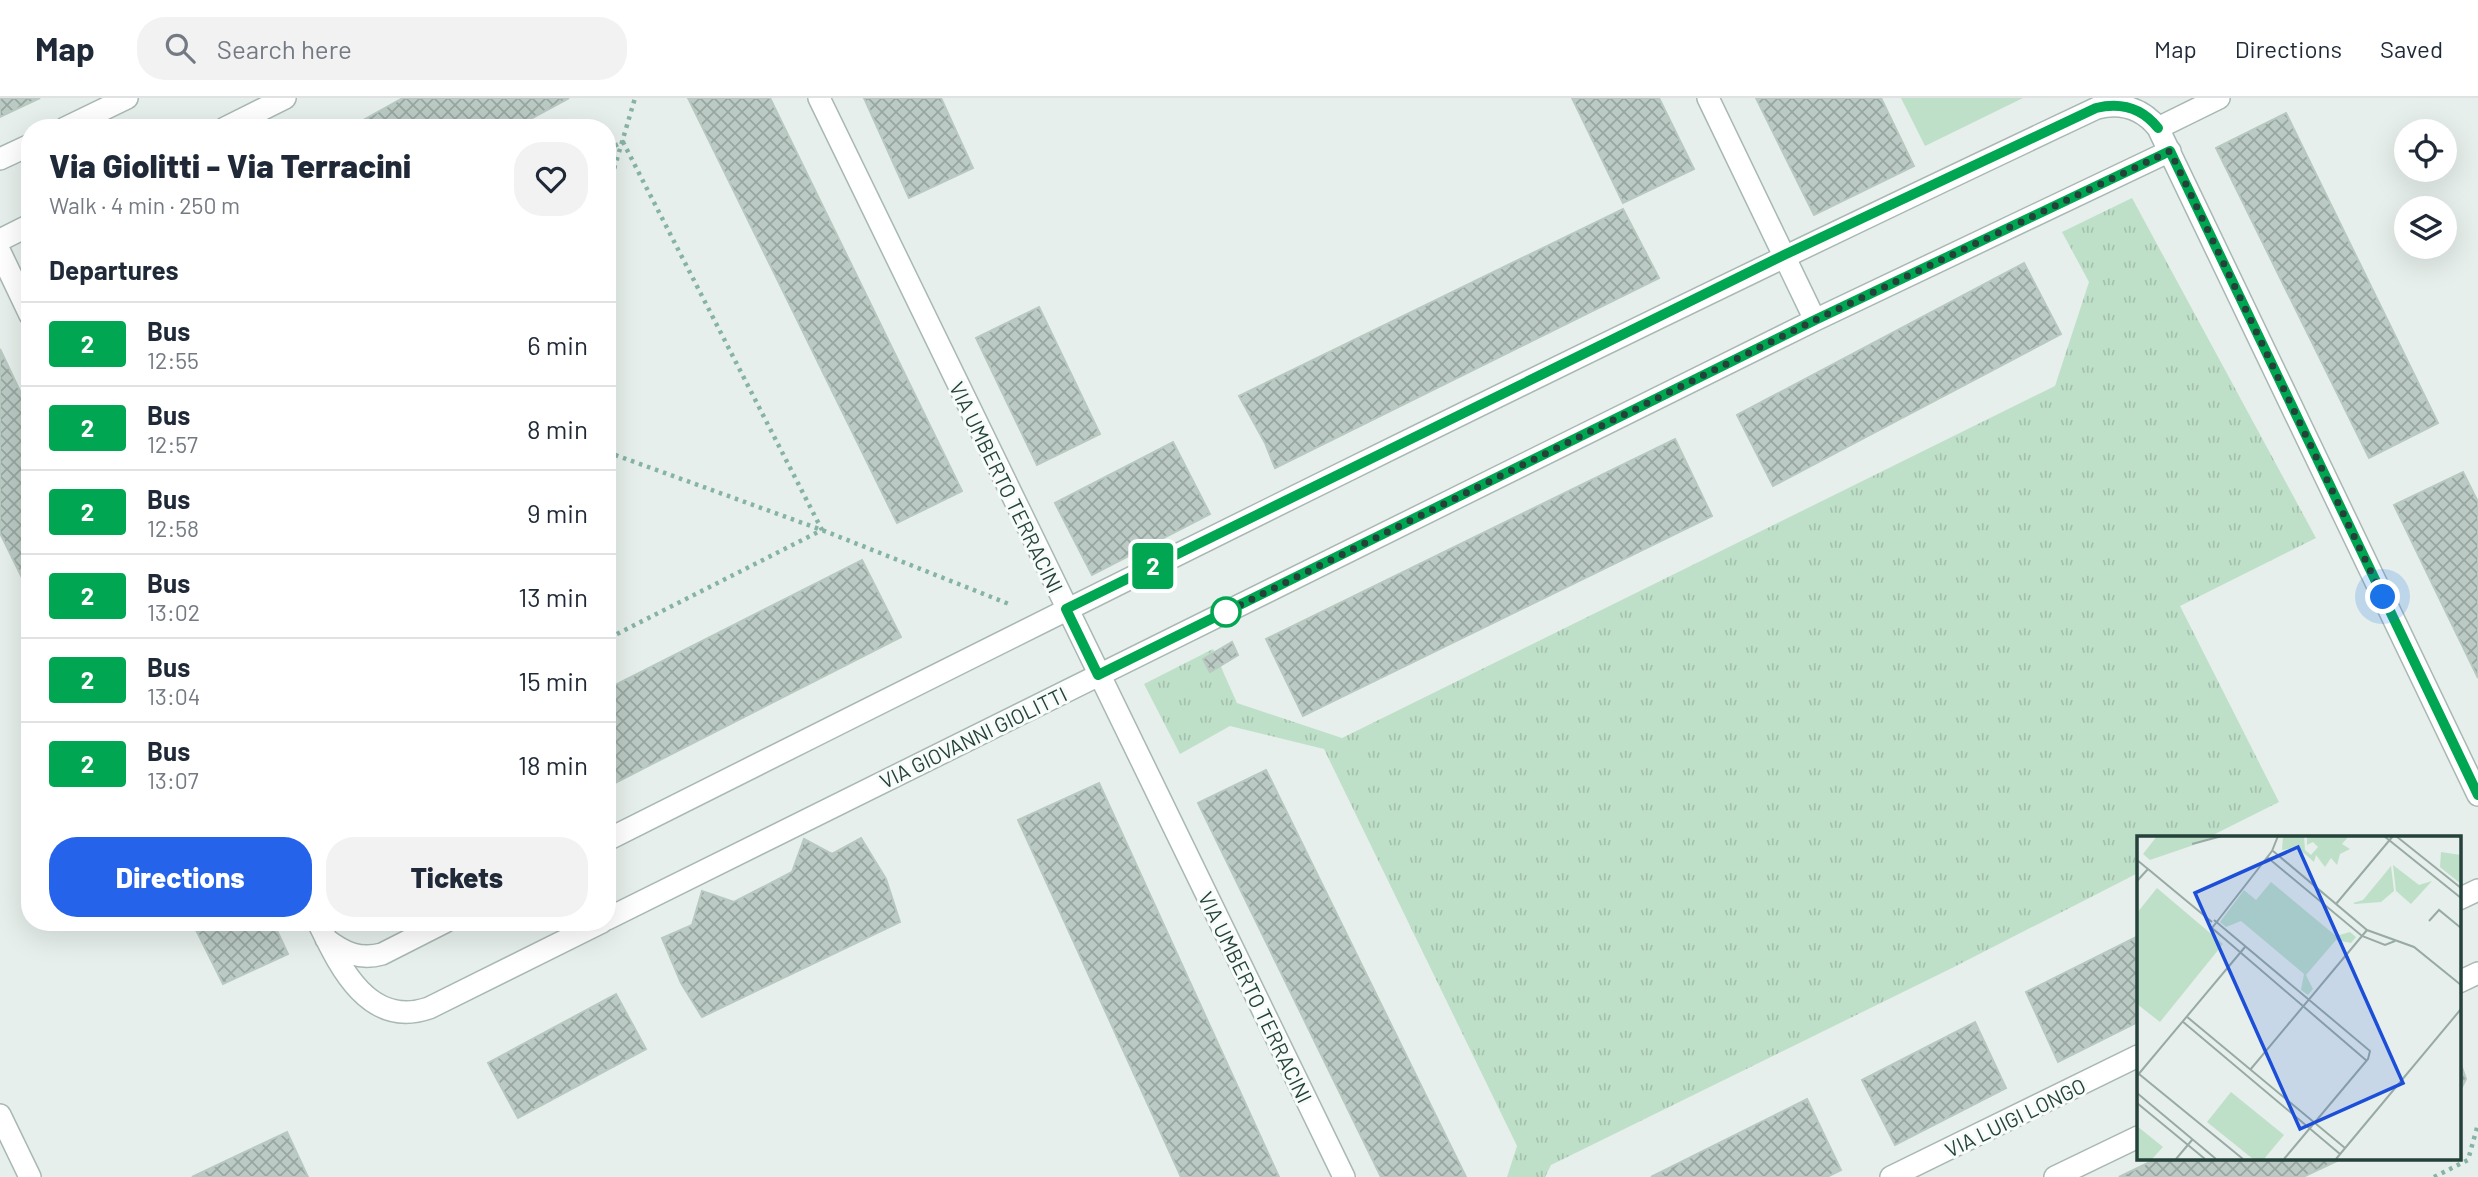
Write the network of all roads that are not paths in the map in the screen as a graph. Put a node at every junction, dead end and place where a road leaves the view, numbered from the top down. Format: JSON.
{"nodes":[{"id":1,"x":127,"y":98,"type":"edge"},
{"id":2,"x":285,"y":98,"type":"edge"},
{"id":3,"x":819,"y":98,"type":"edge"},
{"id":4,"x":1708,"y":98,"type":"edge"},
{"id":5,"x":2219,"y":98,"type":"edge"},
{"id":6,"x":84,"y":119,"type":"edge"},
{"id":7,"x":243,"y":119,"type":"edge"},
{"id":8,"x":2155,"y":123,"type":"junction"},
{"id":9,"x":21,"y":149,"type":"edge"},
{"id":10,"x":2170,"y":151,"type":"junction"},
{"id":11,"x":0,"y":159,"type":"edge"},
{"id":12,"x":21,"y":230,"type":"edge"},
{"id":13,"x":0,"y":240,"type":"edge"},
{"id":14,"x":0,"y":252,"type":"edge"},
{"id":15,"x":1784,"y":255,"type":"junction"},
{"id":16,"x":21,"y":296,"type":"edge"},
{"id":17,"x":1815,"y":320,"type":"junction"},
{"id":18,"x":1066,"y":609,"type":"junction"},
{"id":19,"x":1098,"y":675,"type":"junction"},
{"id":20,"x":2478,"y":795,"type":"edge"},
{"id":21,"x":616,"y":835,"type":"edge"},
{"id":22,"x":2478,"y":890,"type":"edge"},
{"id":23,"x":2460,"y":899,"type":"edge"},
{"id":24,"x":616,"y":915,"type":"edge"},
{"id":25,"x":322,"y":931,"type":"edge"},
{"id":26,"x":426,"y":931,"type":"edge"},
{"id":27,"x":584,"y":931,"type":"edge"},
{"id":28,"x":2478,"y":972,"type":"edge"},
{"id":29,"x":2460,"y":981,"type":"edge"},
{"id":30,"x":2137,"y":1056,"type":"edge"},
{"id":31,"x":0,"y":1115,"type":"edge"},
{"id":32,"x":2137,"y":1137,"type":"edge"},
{"id":33,"x":30,"y":1177,"type":"edge"},
{"id":34,"x":1344,"y":1177,"type":"edge"},
{"id":35,"x":1891,"y":1177,"type":"edge"},
{"id":36,"x":2055,"y":1177,"type":"edge"}],
"edges":[{"from":1,"to":6,"type":"street"},
{"from":2,"to":7,"type":"street"},
{"from":3,"to":18,"type":"street","name":"VIA UMBERTO TERRACINI"},
{"from":4,"to":15,"type":"street"},
{"from":5,"to":8,"type":"street"},
{"from":8,"to":10,"type":"street"},
{"from":8,"to":15,"type":"street"},
{"from":9,"to":11,"type":"street"},
{"from":10,"to":17,"type":"street","name":"VIA GIOVANNI GIOLITTI"},
{"from":10,"to":20,"type":"street"},
{"from":12,"to":13,"type":"street"},
{"from":14,"to":16,"type":"street"},
{"from":15,"to":17,"type":"street"},
{"from":15,"to":18,"type":"street"},
{"from":17,"to":19,"type":"street","name":"VIA GIOVANNI GIOLITTI"},
{"from":18,"to":19,"type":"street","name":"VIA UMBERTO TERRACINI"},
{"from":18,"to":21,"type":"street"},
{"from":19,"to":24,"type":"street","name":"VIA GIOVANNI GIOLITTI"},
{"from":19,"to":34,"type":"street","name":"VIA UMBERTO TERRACINI"},
{"from":22,"to":23,"type":"street"},
{"from":25,"to":26,"type":"street"},
{"from":25,"to":27,"type":"street"},
{"from":28,"to":29,"type":"street"},
{"from":30,"to":35,"type":"street","name":"VIA LUIGI LONGO"},
{"from":31,"to":33,"type":"street"},
{"from":32,"to":36,"type":"street"}]}
